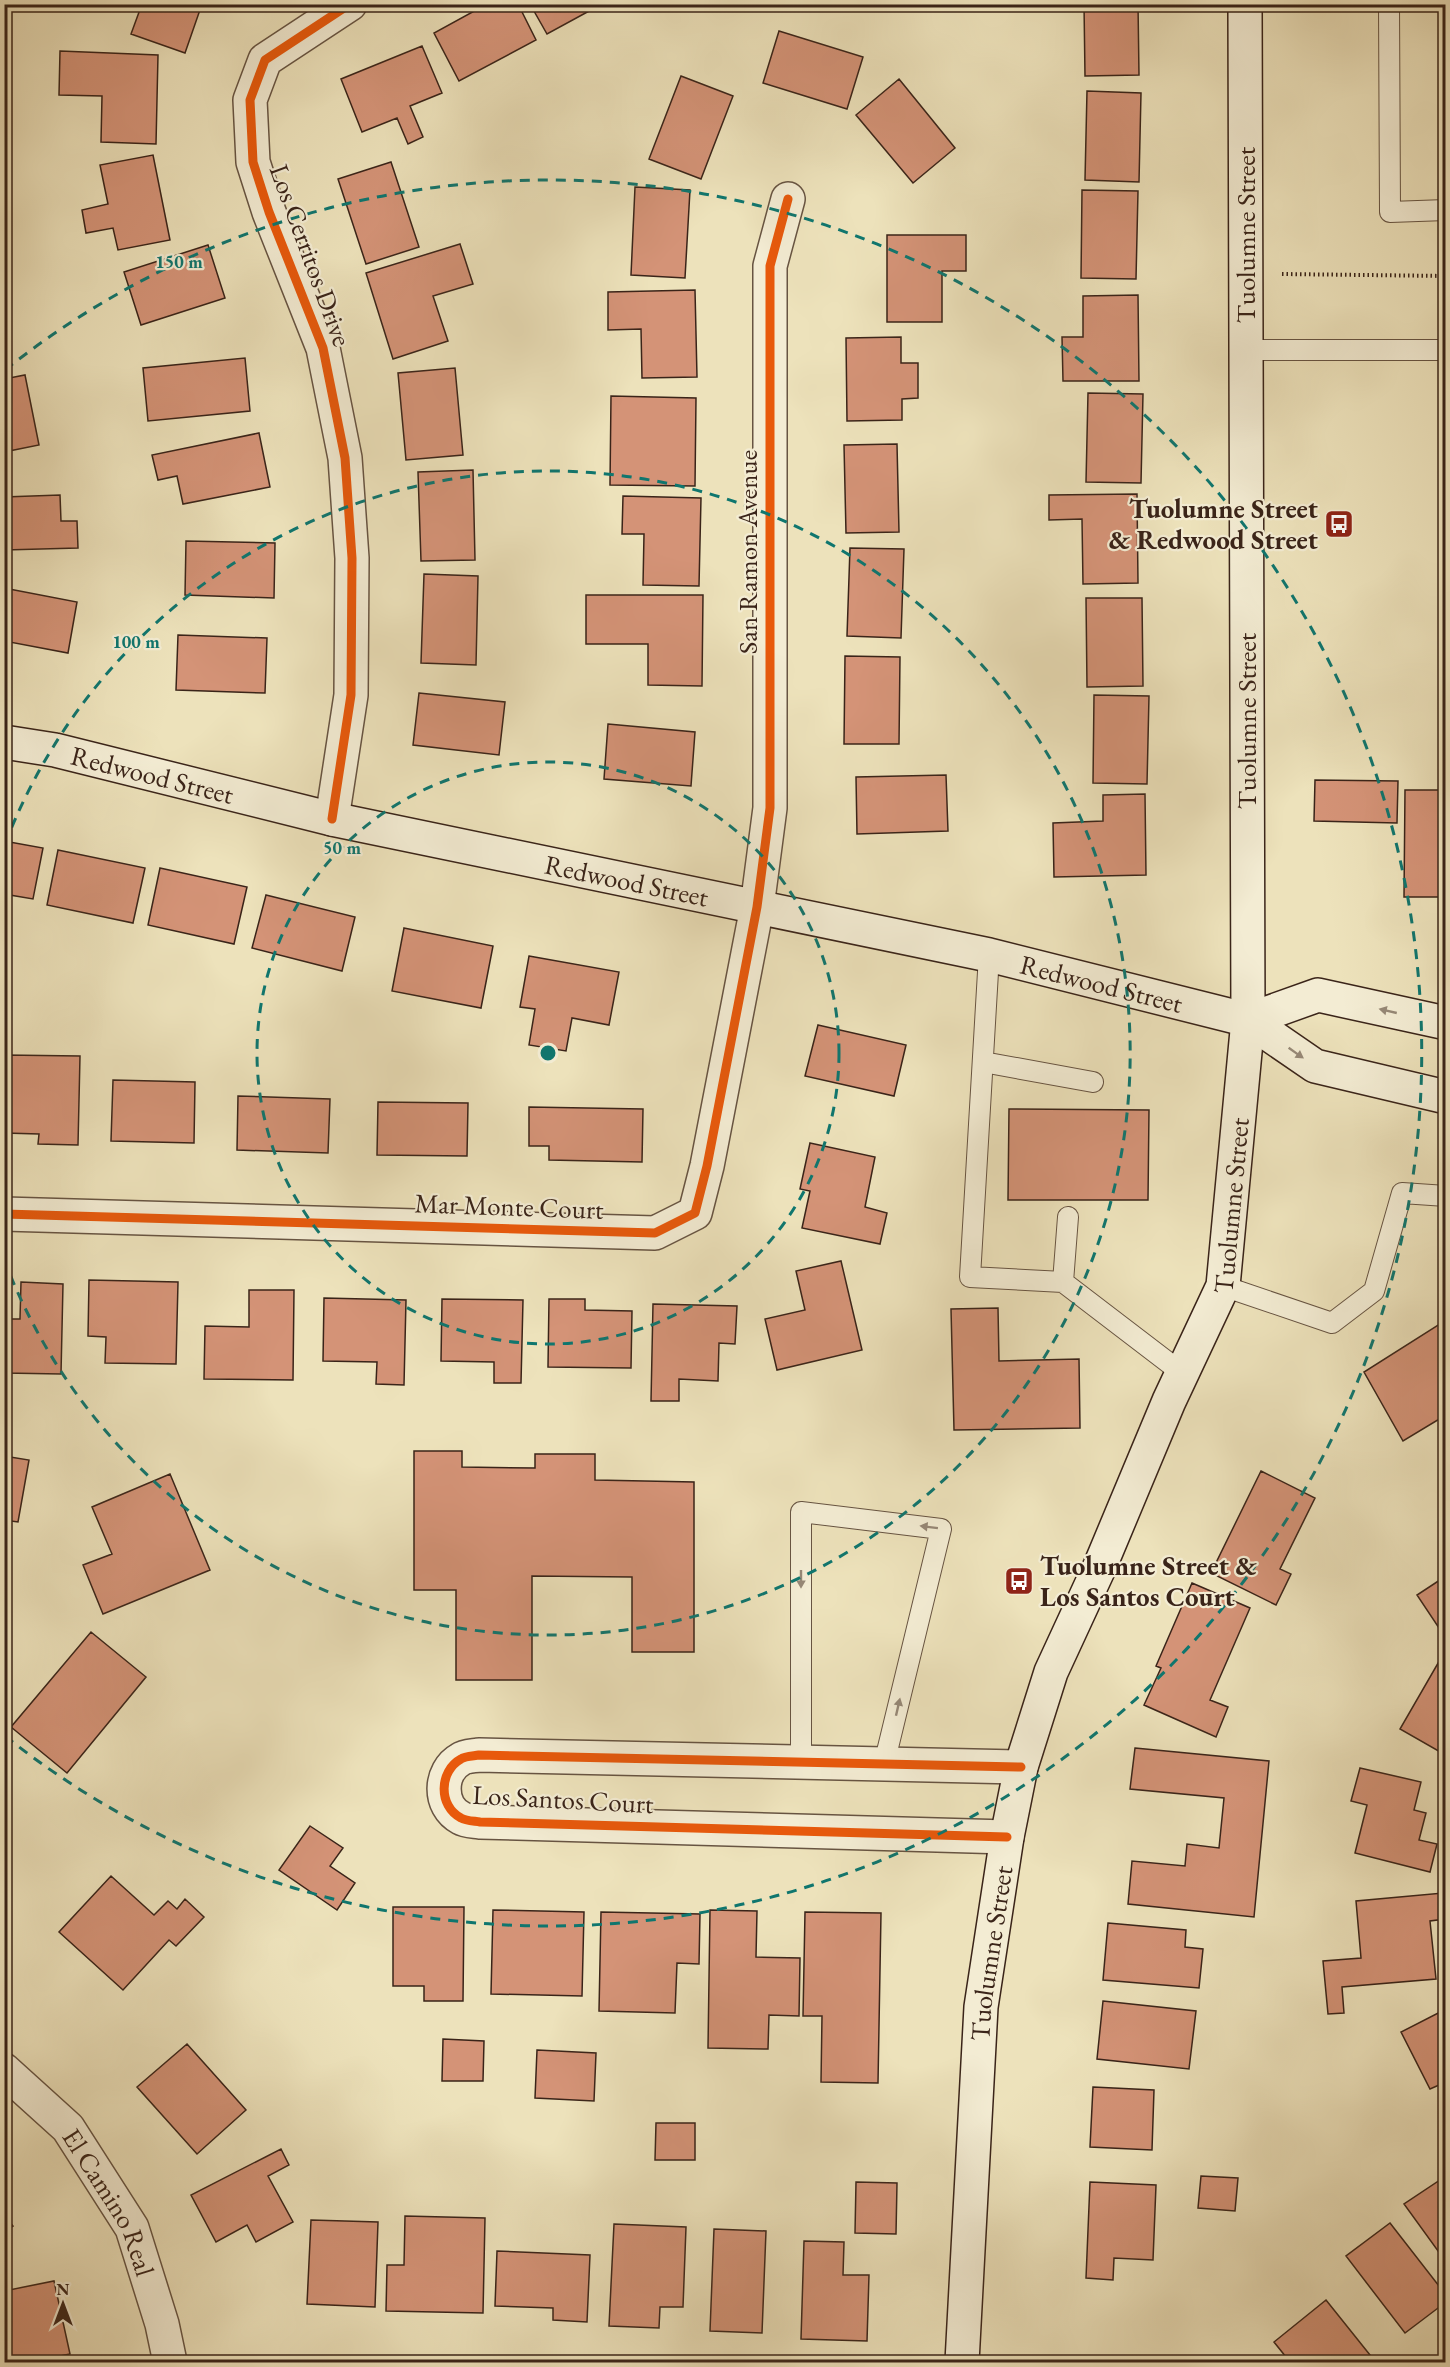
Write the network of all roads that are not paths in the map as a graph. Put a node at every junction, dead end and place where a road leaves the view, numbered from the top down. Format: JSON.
{"nodes":[{"id":1,"x":350,"y":4,"type":"edge"},
{"id":2,"x":1245,"y":4,"type":"edge"},
{"id":3,"x":1389,"y":4,"type":"edge"},
{"id":4,"x":788,"y":199,"type":"dead end"},
{"id":5,"x":1446,"y":210,"type":"edge"},
{"id":6,"x":1245,"y":350,"type":"junction"},
{"id":7,"x":1446,"y":350,"type":"edge"},
{"id":8,"x":4,"y":742,"type":"edge"},
{"id":9,"x":332,"y":819,"type":"junction"},
{"id":10,"x":758,"y":907,"type":"junction"},
{"id":11,"x":989,"y":955,"type":"junction"},
{"id":12,"x":1248,"y":1020,"type":"junction"},
{"id":13,"x":1446,"y":1023,"type":"edge"},
{"id":14,"x":983,"y":1062,"type":"junction"},
{"id":15,"x":1093,"y":1082,"type":"dead end"},
{"id":16,"x":1446,"y":1097,"type":"edge"},
{"id":17,"x":1446,"y":1196,"type":"edge"},
{"id":18,"x":4,"y":1214,"type":"edge"},
{"id":19,"x":1068,"y":1216,"type":"dead end"},
{"id":20,"x":1063,"y":1282,"type":"junction"},
{"id":21,"x":1223,"y":1286,"type":"junction"},
{"id":22,"x":1182,"y":1373,"type":"junction"},
{"id":23,"x":801,"y":1763,"type":"junction"},
{"id":24,"x":885,"y":1764,"type":"junction"},
{"id":25,"x":1021,"y":1767,"type":"junction"},
{"id":26,"x":1007,"y":1837,"type":"junction"},
{"id":27,"x":4,"y":2070,"type":"edge"},
{"id":28,"x":170,"y":2362,"type":"edge"},
{"id":29,"x":962,"y":2362,"type":"edge"}],
"edges":[{"from":1,"to":9,"type":"main road","name":"Los Cerritos Drive"},
{"from":2,"to":6,"type":"main road","name":"Tuolumne Street"},
{"from":3,"to":5,"type":"lane"},
{"from":4,"to":10,"type":"main road","name":"San Ramon Avenue"},
{"from":6,"to":7,"type":"lane"},
{"from":6,"to":12,"type":"main road","name":"Tuolumne Street"},
{"from":8,"to":9,"type":"main road","name":"Redwood Street"},
{"from":9,"to":10,"type":"main road","name":"Redwood Street"},
{"from":10,"to":11,"type":"main road","name":"Redwood Street"},
{"from":10,"to":18,"type":"main road","name":"Mar Monte Court"},
{"from":11,"to":12,"type":"main road","name":"Redwood Street"},
{"from":11,"to":14,"type":"lane"},
{"from":13,"to":12,"type":"main road","one_way":true},
{"from":12,"to":16,"type":"main road","name":"Redwood Street","one_way":true},
{"from":12,"to":21,"type":"main road","name":"Tuolumne Street"},
{"from":14,"to":15,"type":"lane"},
{"from":14,"to":20,"type":"lane"},
{"from":17,"to":21,"type":"lane"},
{"from":19,"to":20,"type":"lane"},
{"from":20,"to":22,"type":"lane"},
{"from":21,"to":22,"type":"main road","name":"Tuolumne Street"},
{"from":22,"to":25,"type":"main road","name":"Tuolumne Street"},
{"from":23,"to":24,"type":"main road","name":"Los Santos Court"},
{"from":24,"to":23,"type":"lane","one_way":true},
{"from":23,"to":26,"type":"main road","name":"Los Santos Court"},
{"from":24,"to":25,"type":"main road","name":"Los Santos Court"},
{"from":25,"to":26,"type":"main road","name":"Tuolumne Street"},
{"from":26,"to":29,"type":"main road","name":"Tuolumne Street"},
{"from":27,"to":28,"type":"main road","name":"El Camino Real"}]}
